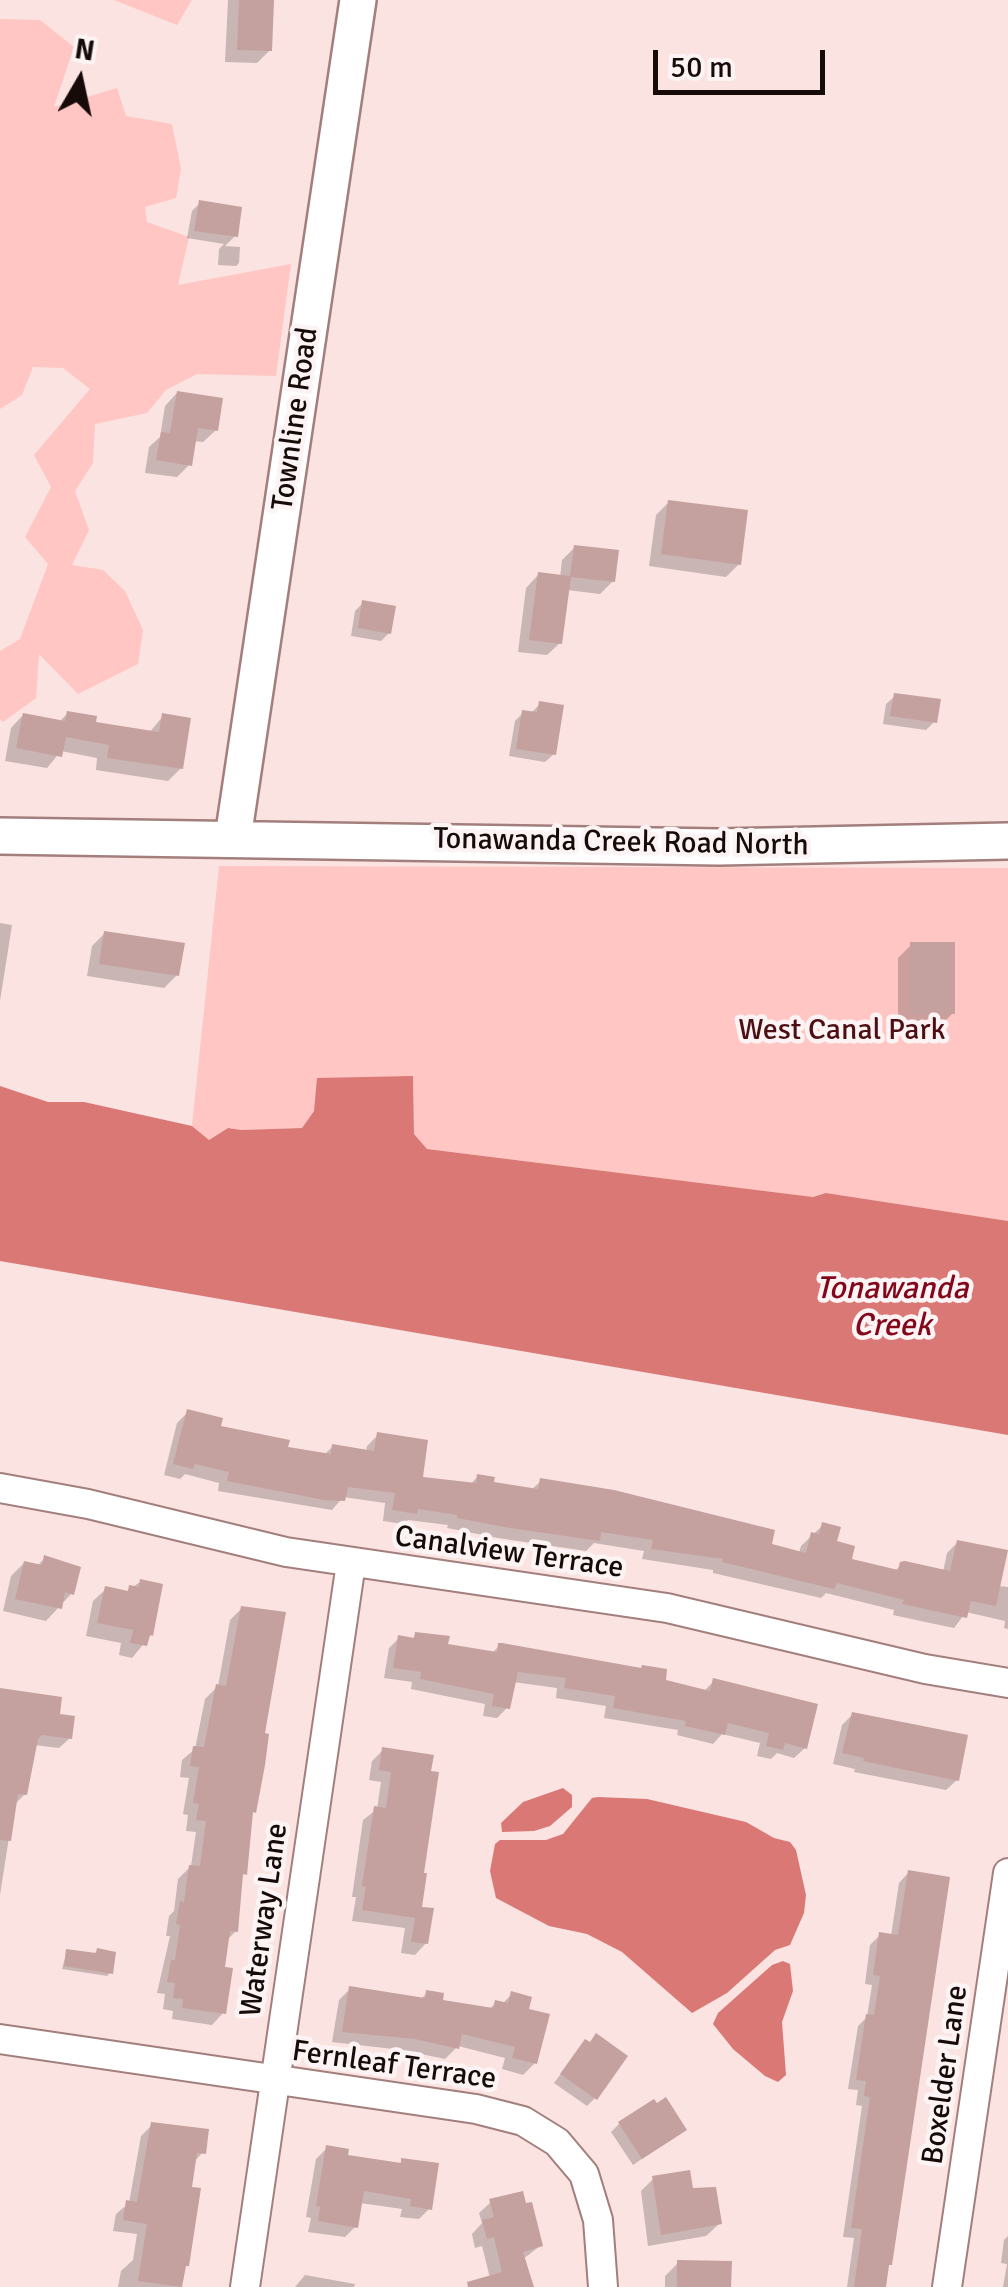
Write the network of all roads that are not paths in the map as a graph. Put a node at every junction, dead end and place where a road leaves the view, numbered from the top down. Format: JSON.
{"nodes":[{"id":1,"x":358,"y":0,"type":"edge"},
{"id":2,"x":0,"y":836,"type":"edge"},
{"id":3,"x":233,"y":838,"type":"junction"},
{"id":4,"x":1008,"y":840,"type":"edge"},
{"id":5,"x":0,"y":1488,"type":"edge"},
{"id":6,"x":351,"y":1563,"type":"junction"},
{"id":7,"x":1008,"y":1683,"type":"edge"},
{"id":8,"x":1008,"y":1873,"type":"edge"},
{"id":9,"x":0,"y":2039,"type":"edge"},
{"id":10,"x":274,"y":2081,"type":"junction"},
{"id":11,"x":245,"y":2287,"type":"edge"},
{"id":12,"x":603,"y":2287,"type":"edge"},
{"id":13,"x":947,"y":2287,"type":"edge"}],
"edges":[{"from":1,"to":3,"type":"street","name":"Townline Road"},
{"from":2,"to":3,"type":"street","name":"Tonawanda Creek Road North"},
{"from":3,"to":4,"type":"street","name":"Tonawanda Creek Road North"},
{"from":5,"to":6,"type":"street","name":"Canalview Terrace"},
{"from":6,"to":7,"type":"street","name":"Canalview Terrace"},
{"from":6,"to":10,"type":"street","name":"Waterway Lane"},
{"from":8,"to":13,"type":"street","name":"Boxelder Lane"},
{"from":9,"to":10,"type":"street","name":"Fernleaf Terrace"},
{"from":10,"to":11,"type":"street","name":"Waterway Lane"},
{"from":10,"to":12,"type":"street","name":"Fernleaf Terrace"}]}
